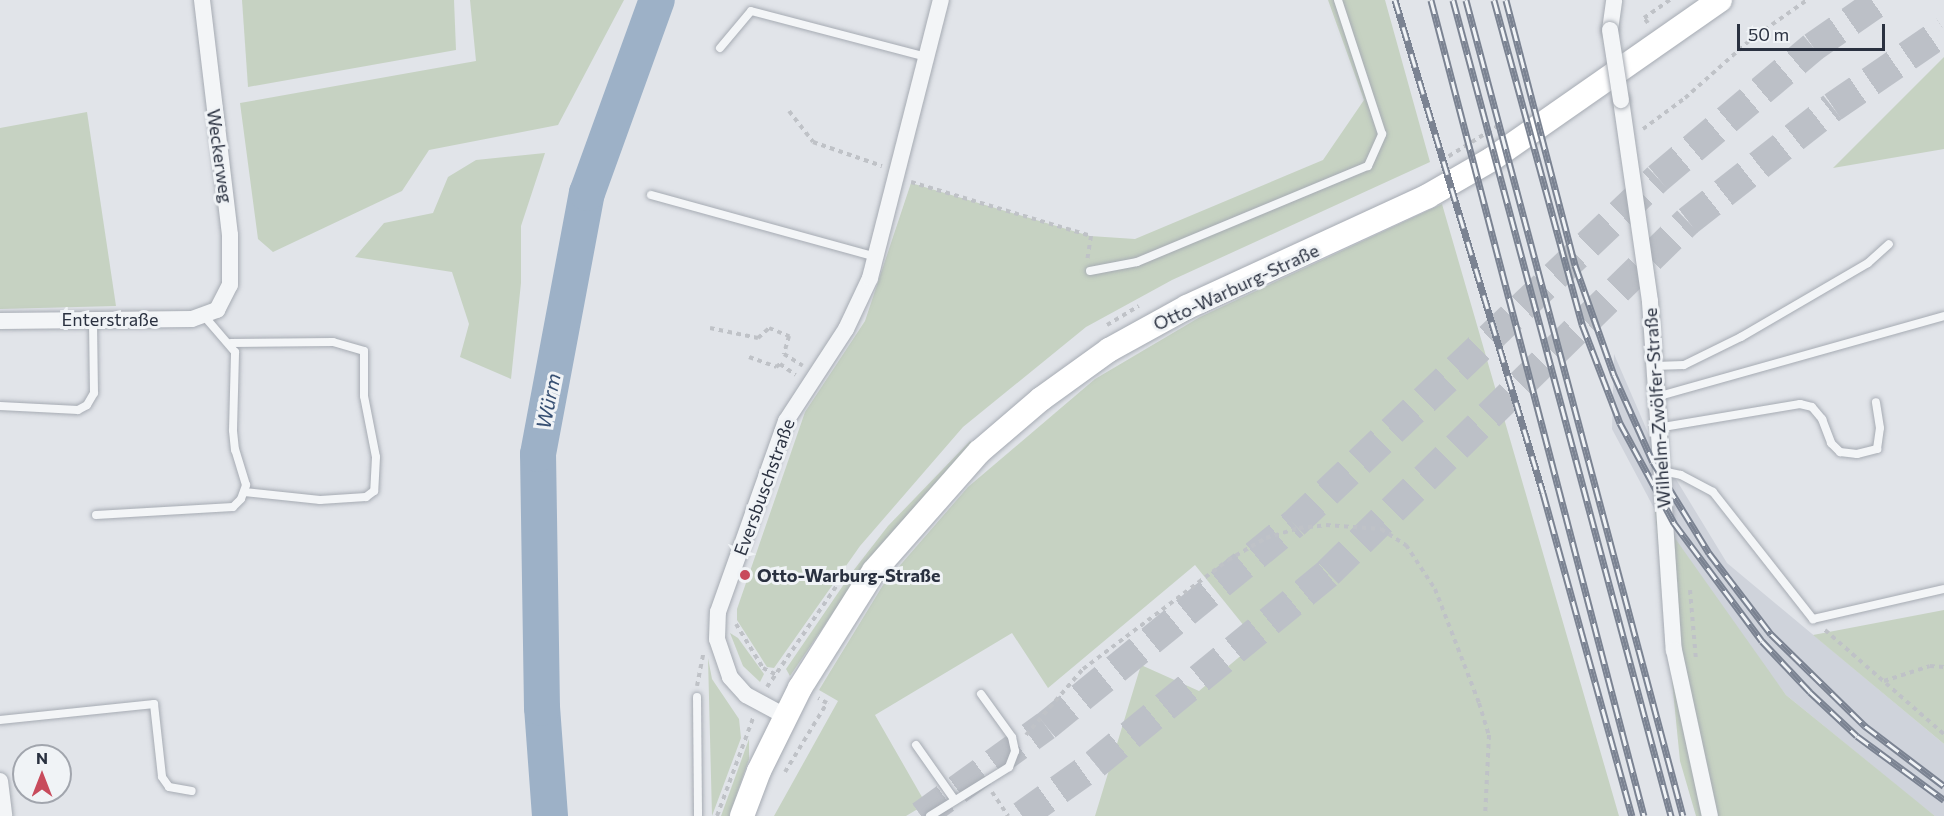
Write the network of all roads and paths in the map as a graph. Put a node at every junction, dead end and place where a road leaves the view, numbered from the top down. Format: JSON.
{"nodes":[{"id":1,"x":202,"y":0,"type":"edge"},
{"id":2,"x":941,"y":0,"type":"edge"},
{"id":3,"x":1338,"y":0,"type":"edge"},
{"id":4,"x":1614,"y":0,"type":"edge"},
{"id":5,"x":1670,"y":0,"type":"edge"},
{"id":6,"x":1720,"y":0,"type":"edge"},
{"id":7,"x":1807,"y":0,"type":"edge"},
{"id":8,"x":1648,"y":24,"type":"dead end"},
{"id":9,"x":720,"y":48,"type":"dead end"},
{"id":10,"x":926,"y":57,"type":"junction"},
{"id":11,"x":789,"y":111,"type":"dead end"},
{"id":12,"x":1627,"y":135,"type":"junction"},
{"id":13,"x":897,"y":174,"type":"junction"},
{"id":14,"x":651,"y":195,"type":"dead end"},
{"id":15,"x":1889,"y":244,"type":"dead end"},
{"id":16,"x":877,"y":257,"type":"junction"},
{"id":17,"x":1090,"y":271,"type":"joint"},
{"id":18,"x":211,"y":313,"type":"junction"},
{"id":19,"x":1944,"y":316,"type":"edge"},
{"id":20,"x":93,"y":320,"type":"junction"},
{"id":21,"x":0,"y":321,"type":"edge"},
{"id":22,"x":711,"y":328,"type":"dead end"},
{"id":23,"x":231,"y":343,"type":"junction"},
{"id":24,"x":749,"y":357,"type":"dead end"},
{"id":25,"x":1654,"y":366,"type":"junction"},
{"id":26,"x":813,"y":379,"type":"junction"},
{"id":27,"x":1655,"y":398,"type":"junction"},
{"id":28,"x":1876,"y":402,"type":"dead end"},
{"id":29,"x":0,"y":406,"type":"edge"},
{"id":30,"x":1657,"y":428,"type":"junction"},
{"id":31,"x":1661,"y":471,"type":"junction"},
{"id":32,"x":244,"y":492,"type":"junction"},
{"id":33,"x":96,"y":515,"type":"dead end"},
{"id":34,"x":1690,"y":587,"type":"dead end"},
{"id":35,"x":1944,"y":589,"type":"edge"},
{"id":36,"x":733,"y":615,"type":"dead end"},
{"id":37,"x":1814,"y":619,"type":"junction"},
{"id":38,"x":1697,"y":662,"type":"dead end"},
{"id":39,"x":1944,"y":667,"type":"edge"},
{"id":40,"x":776,"y":674,"type":"dead end"},
{"id":41,"x":1884,"y":681,"type":"junction"},
{"id":42,"x":981,"y":694,"type":"dead end"},
{"id":43,"x":698,"y":697,"type":"dead end"},
{"id":44,"x":759,"y":702,"type":"junction"},
{"id":45,"x":785,"y":716,"type":"junction"},
{"id":46,"x":0,"y":720,"type":"edge"},
{"id":47,"x":1944,"y":734,"type":"edge"},
{"id":48,"x":916,"y":744,"type":"dead end"},
{"id":49,"x":1015,"y":751,"type":"junction"},
{"id":50,"x":0,"y":781,"type":"edge"},
{"id":51,"x":987,"y":784,"type":"junction"},
{"id":52,"x":192,"y":792,"type":"dead end"},
{"id":53,"x":954,"y":799,"type":"junction"},
{"id":54,"x":4,"y":816,"type":"edge"},
{"id":55,"x":698,"y":816,"type":"edge"},
{"id":56,"x":717,"y":816,"type":"edge"},
{"id":57,"x":742,"y":816,"type":"edge"},
{"id":58,"x":930,"y":816,"type":"edge"},
{"id":59,"x":1008,"y":816,"type":"edge"},
{"id":60,"x":1485,"y":816,"type":"edge"},
{"id":61,"x":1710,"y":816,"type":"edge"}],
"edges":[{"from":1,"to":18,"type":"street","name":"Weckerweg"},
{"from":2,"to":10,"type":"street","name":"Eversbuschstraße"},
{"from":3,"to":17,"type":"lane"},
{"from":4,"to":12,"type":"street","name":"Wilhelm-Zwölfer-Straße","bridge":true},
{"from":5,"to":8,"type":"path"},
{"from":6,"to":45,"type":"main road","name":"Otto-Warburg-Straße"},
{"from":7,"to":12,"type":"path"},
{"from":9,"to":10,"type":"lane"},
{"from":10,"to":13,"type":"street","name":"Eversbuschstraße"},
{"from":11,"to":13,"type":"path"},
{"from":12,"to":25,"type":"street","name":"Wilhelm-Zwölfer-Straße"},
{"from":13,"to":16,"type":"street","name":"Eversbuschstraße"},
{"from":13,"to":17,"type":"path"},
{"from":14,"to":16,"type":"lane"},
{"from":15,"to":25,"type":"lane"},
{"from":16,"to":26,"type":"street","name":"Eversbuschstraße"},
{"from":18,"to":20,"type":"street","name":"Enterstraße"},
{"from":18,"to":23,"type":"lane"},
{"from":19,"to":27,"type":"lane"},
{"from":20,"to":21,"type":"street","name":"Enterstraße"},
{"from":20,"to":29,"type":"lane"},
{"from":22,"to":26,"type":"path"},
{"from":23,"to":32,"type":"lane"},
{"from":23,"to":32,"type":"lane"},
{"from":24,"to":26,"type":"path"},
{"from":25,"to":27,"type":"street","name":"Wilhelm-Zwölfer-Straße"},
{"from":26,"to":44,"type":"street","name":"Eversbuschstraße"},
{"from":27,"to":30,"type":"street","name":"Wilhelm-Zwölfer-Straße"},
{"from":28,"to":30,"type":"lane"},
{"from":30,"to":31,"type":"street","name":"Wilhelm-Zwölfer-Straße"},
{"from":31,"to":37,"type":"lane"},
{"from":31,"to":61,"type":"street","name":"Wilhelm-Zwölfer-Straße"},
{"from":32,"to":33,"type":"lane"},
{"from":34,"to":38,"type":"path"},
{"from":35,"to":37,"type":"lane"},
{"from":36,"to":40,"type":"path"},
{"from":37,"to":41,"type":"path"},
{"from":39,"to":41,"type":"path"},
{"from":41,"to":47,"type":"path"},
{"from":42,"to":49,"type":"lane"},
{"from":43,"to":55,"type":"lane"},
{"from":44,"to":45,"type":"street","name":"Eversbuschstraße"},
{"from":44,"to":56,"type":"path"},
{"from":45,"to":57,"type":"main road"},
{"from":46,"to":52,"type":"lane"},
{"from":48,"to":53,"type":"lane"},
{"from":49,"to":51,"type":"lane"},
{"from":49,"to":60,"type":"path"},
{"from":50,"to":54,"type":"street"},
{"from":51,"to":53,"type":"lane"},
{"from":51,"to":59,"type":"path"},
{"from":53,"to":58,"type":"lane"}]}
